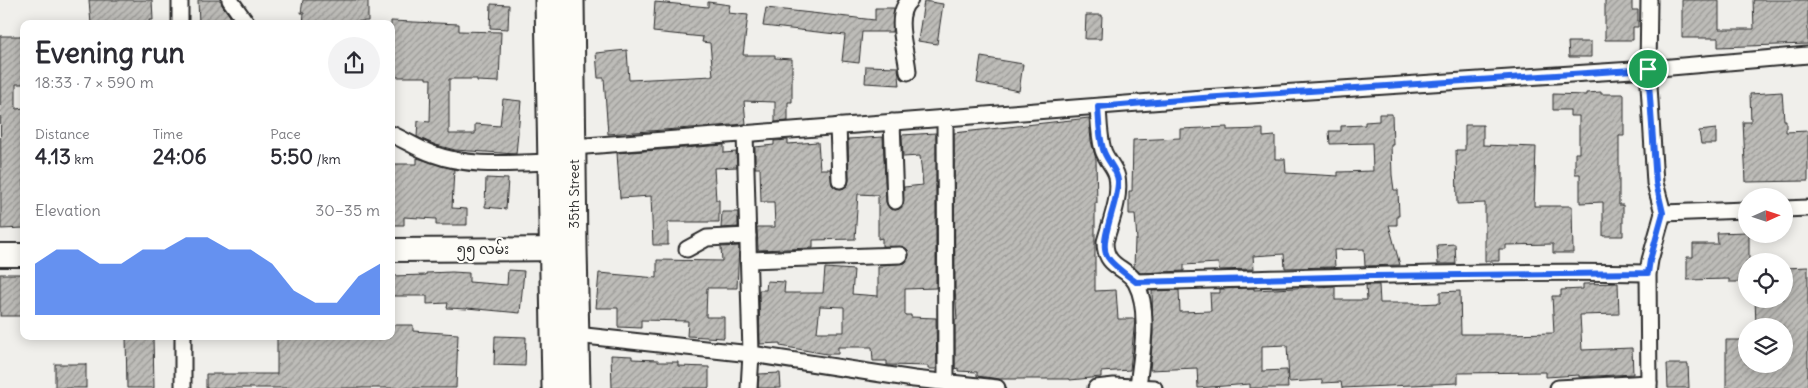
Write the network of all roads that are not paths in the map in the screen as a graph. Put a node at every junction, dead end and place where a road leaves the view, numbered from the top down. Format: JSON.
{"nodes":[{"id":1,"x":180,"y":0,"type":"edge"},
{"id":2,"x":230,"y":0,"type":"edge"},
{"id":3,"x":548,"y":0,"type":"edge"},
{"id":4,"x":572,"y":0,"type":"edge"},
{"id":5,"x":910,"y":0,"type":"edge"},
{"id":6,"x":1649,"y":0,"type":"edge"},
{"id":7,"x":180,"y":20,"type":"edge"},
{"id":8,"x":245,"y":20,"type":"edge"},
{"id":9,"x":1808,"y":55,"type":"edge"},
{"id":10,"x":1648,"y":69,"type":"junction"},
{"id":11,"x":908,"y":72,"type":"dead end"},
{"id":12,"x":1098,"y":107,"type":"junction"},
{"id":13,"x":945,"y":118,"type":"junction"},
{"id":14,"x":892,"y":122,"type":"junction"},
{"id":15,"x":838,"y":126,"type":"junction"},
{"id":16,"x":745,"y":133,"type":"junction"},
{"id":17,"x":395,"y":136,"type":"edge"},
{"id":18,"x":574,"y":147,"type":"junction"},
{"id":19,"x":551,"y":162,"type":"junction"},
{"id":20,"x":840,"y":180,"type":"dead end"},
{"id":21,"x":895,"y":201,"type":"dead end"},
{"id":22,"x":1808,"y":208,"type":"edge"},
{"id":23,"x":1793,"y":209,"type":"edge"},
{"id":24,"x":1738,"y":210,"type":"edge"},
{"id":25,"x":1663,"y":213,"type":"junction"},
{"id":26,"x":748,"y":236,"type":"junction"},
{"id":27,"x":563,"y":249,"type":"junction"},
{"id":28,"x":688,"y":249,"type":"dead end"},
{"id":29,"x":395,"y":250,"type":"edge"},
{"id":30,"x":0,"y":255,"type":"edge"},
{"id":31,"x":20,"y":255,"type":"edge"},
{"id":32,"x":900,"y":255,"type":"dead end"},
{"id":33,"x":749,"y":260,"type":"junction"},
{"id":34,"x":1648,"y":273,"type":"junction"},
{"id":35,"x":1136,"y":282,"type":"junction"},
{"id":36,"x":565,"y":334,"type":"junction"},
{"id":37,"x":183,"y":340,"type":"edge"},
{"id":38,"x":751,"y":354,"type":"junction"},
{"id":39,"x":946,"y":382,"type":"junction"},
{"id":40,"x":913,"y":383,"type":"edge"},
{"id":41,"x":1649,"y":386,"type":"edge"},
{"id":42,"x":970,"y":387,"type":"edge"},
{"id":43,"x":1114,"y":387,"type":"edge"},
{"id":44,"x":1138,"y":387,"type":"junction"},
{"id":45,"x":183,"y":388,"type":"edge"},
{"id":46,"x":555,"y":388,"type":"edge"},
{"id":47,"x":577,"y":388,"type":"edge"},
{"id":48,"x":749,"y":388,"type":"edge"},
{"id":49,"x":998,"y":388,"type":"edge"},
{"id":50,"x":1096,"y":388,"type":"edge"},
{"id":51,"x":1154,"y":388,"type":"edge"},
{"id":52,"x":1558,"y":388,"type":"edge"}],
"edges":[{"from":1,"to":7,"type":"street"},
{"from":2,"to":8,"type":"street"},
{"from":3,"to":19,"type":"main road","name":"35th Street"},
{"from":4,"to":18,"type":"main road","name":"35th Street"},
{"from":5,"to":11,"type":"street"},
{"from":6,"to":10,"type":"street"},
{"from":9,"to":10,"type":"street"},
{"from":10,"to":12,"type":"street"},
{"from":10,"to":25,"type":"street"},
{"from":12,"to":13,"type":"street"},
{"from":12,"to":35,"type":"street"},
{"from":13,"to":14,"type":"street"},
{"from":13,"to":39,"type":"street"},
{"from":14,"to":15,"type":"street"},
{"from":14,"to":21,"type":"street"},
{"from":15,"to":16,"type":"street"},
{"from":15,"to":20,"type":"street"},
{"from":16,"to":18,"type":"street"},
{"from":16,"to":26,"type":"street"},
{"from":17,"to":19,"type":"street"},
{"from":18,"to":27,"type":"main road","name":"35th Street"},
{"from":19,"to":27,"type":"main road","name":"35th Street"},
{"from":22,"to":23,"type":"street"},
{"from":24,"to":25,"type":"street"},
{"from":25,"to":34,"type":"street"},
{"from":26,"to":28,"type":"street"},
{"from":26,"to":33,"type":"street"},
{"from":27,"to":29,"type":"main road","name":"၅၅ လမ်း"},
{"from":27,"to":36,"type":"main road","name":"35th Street"},
{"from":30,"to":31,"type":"main road"},
{"from":32,"to":33,"type":"street"},
{"from":33,"to":38,"type":"street"},
{"from":34,"to":35,"type":"street"},
{"from":34,"to":41,"type":"street"},
{"from":35,"to":44,"type":"street"},
{"from":36,"to":38,"type":"street"},
{"from":36,"to":46,"type":"main road","name":"35th Street"},
{"from":36,"to":47,"type":"main road","name":"35th Street"},
{"from":37,"to":45,"type":"street"},
{"from":38,"to":40,"type":"street"},
{"from":38,"to":48,"type":"street"},
{"from":39,"to":40,"type":"street"},
{"from":39,"to":42,"type":"street"},
{"from":41,"to":52,"type":"street"},
{"from":42,"to":49,"type":"street"},
{"from":43,"to":44,"type":"street"},
{"from":43,"to":50,"type":"street"},
{"from":44,"to":51,"type":"street"}]}
